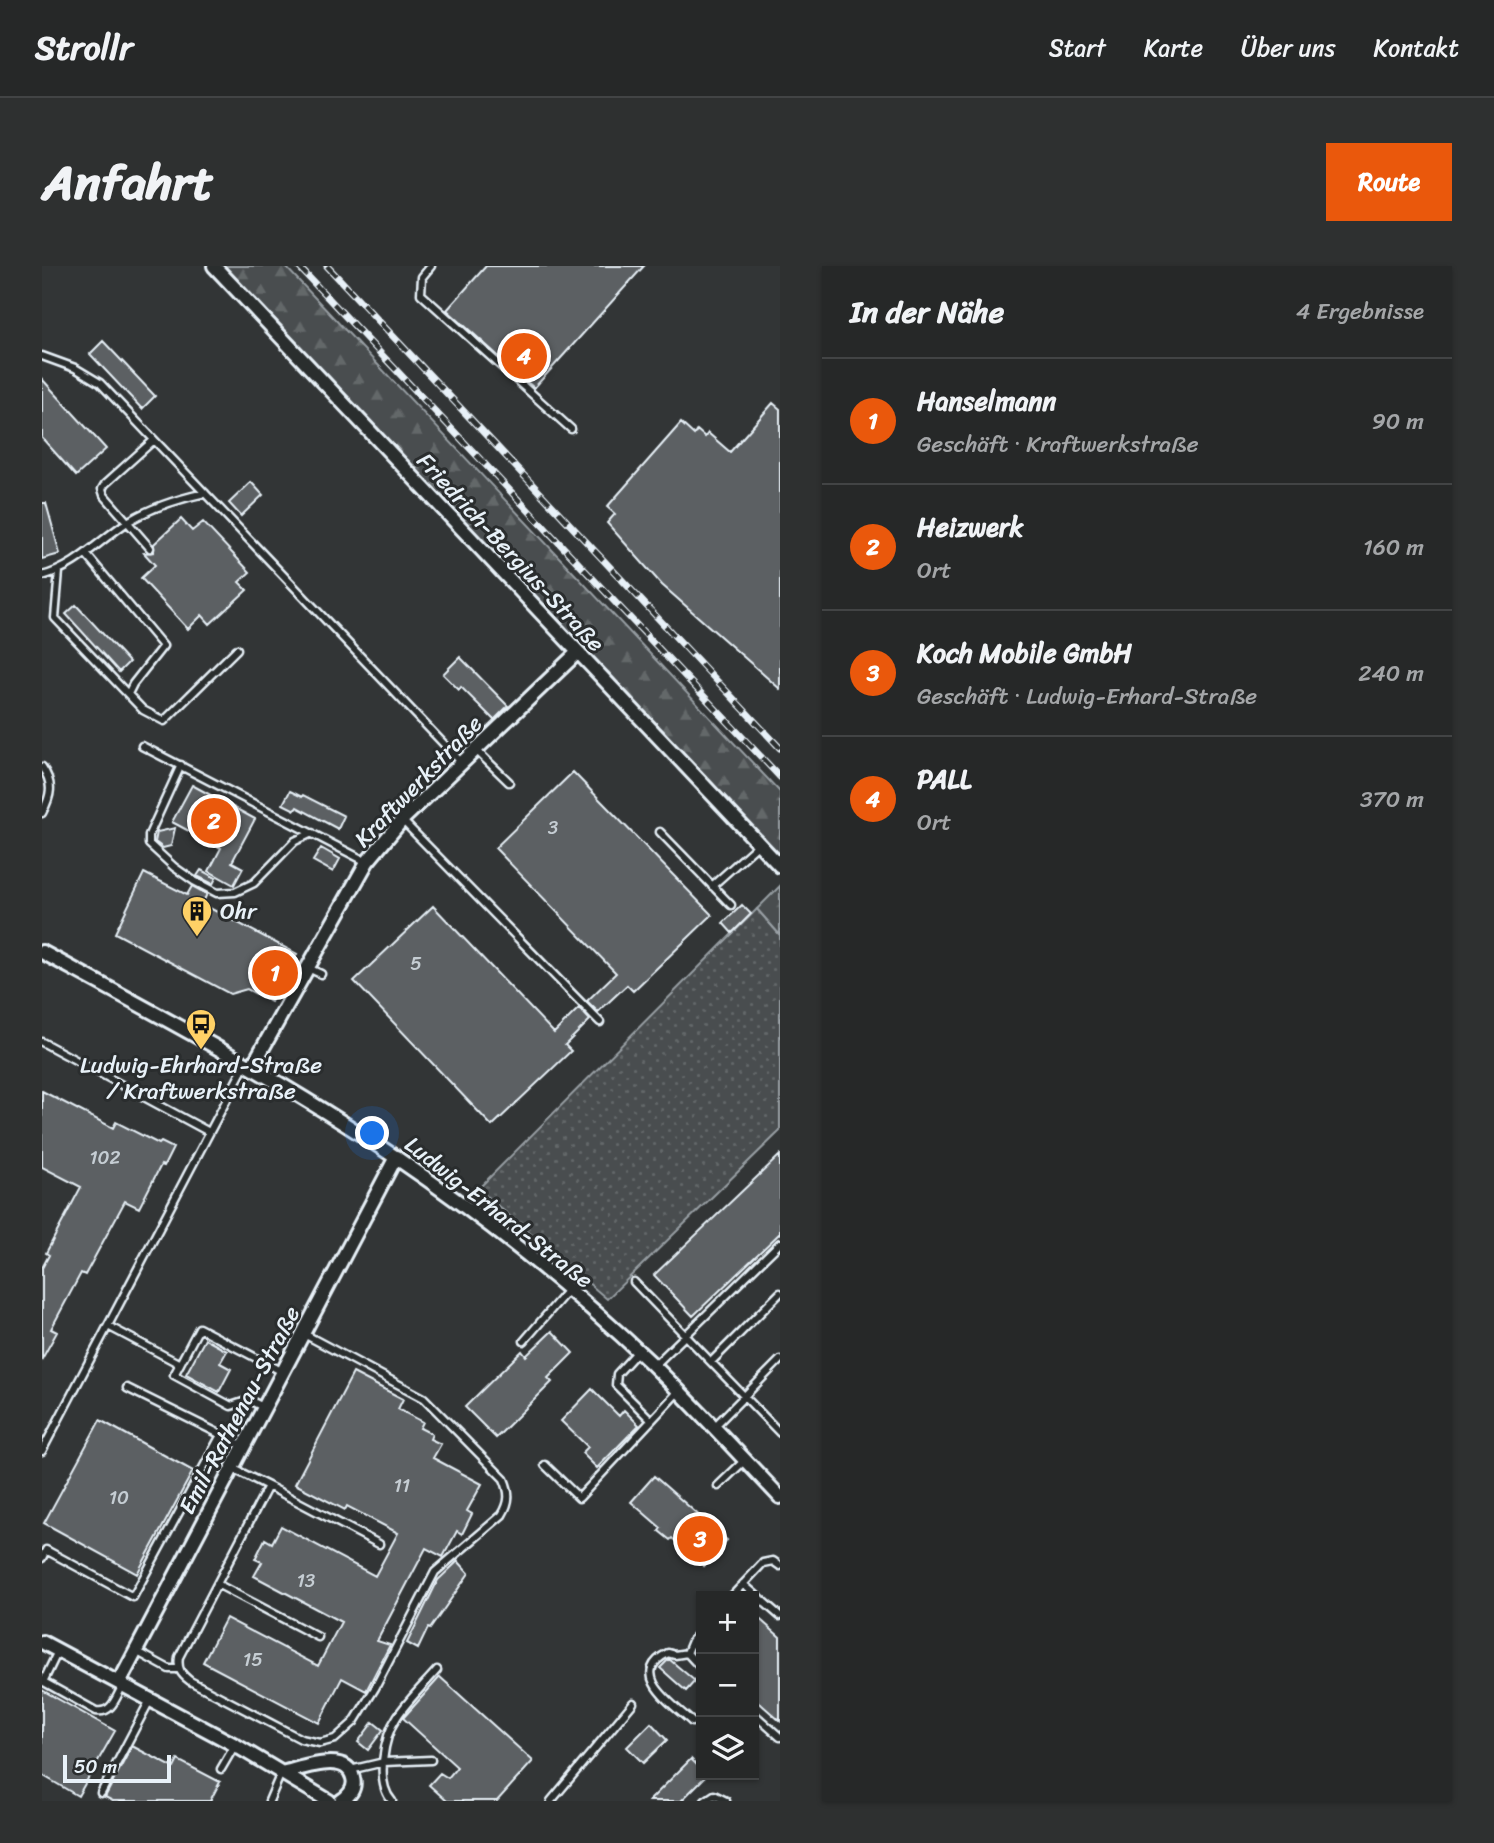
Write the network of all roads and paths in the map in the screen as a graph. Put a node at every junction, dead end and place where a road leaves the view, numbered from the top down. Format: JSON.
{"nodes":[{"id":1,"x":214,"y":266,"type":"edge"},
{"id":2,"x":431,"y":266,"type":"edge"},
{"id":3,"x":42,"y":356,"type":"edge"},
{"id":4,"x":571,"y":429,"type":"dead end"},
{"id":5,"x":154,"y":440,"type":"junction"},
{"id":6,"x":205,"y":493,"type":"junction"},
{"id":7,"x":128,"y":522,"type":"junction"},
{"id":8,"x":150,"y":548,"type":"dead end"},
{"id":9,"x":86,"y":554,"type":"junction"},
{"id":10,"x":59,"y":571,"type":"junction"},
{"id":11,"x":42,"y":576,"type":"edge"},
{"id":12,"x":237,"y":649,"type":"dead end"},
{"id":13,"x":577,"y":653,"type":"junction"},
{"id":14,"x":128,"y":694,"type":"junction"},
{"id":15,"x":142,"y":746,"type":"dead end"},
{"id":16,"x":476,"y":750,"type":"junction"},
{"id":17,"x":462,"y":763,"type":"junction"},
{"id":18,"x":181,"y":765,"type":"junction"},
{"id":19,"x":42,"y":768,"type":"edge"},
{"id":20,"x":509,"y":782,"type":"dead end"},
{"id":21,"x":42,"y":813,"type":"edge"},
{"id":22,"x":402,"y":820,"type":"junction"},
{"id":23,"x":660,"y":832,"type":"dead end"},
{"id":24,"x":312,"y":833,"type":"junction"},
{"id":25,"x":759,"y":844,"type":"junction"},
{"id":26,"x":367,"y":862,"type":"junction"},
{"id":27,"x":780,"y":866,"type":"edge"},
{"id":28,"x":712,"y":886,"type":"junction"},
{"id":29,"x":730,"y":905,"type":"dead end"},
{"id":30,"x":42,"y":952,"type":"edge"},
{"id":31,"x":306,"y":968,"type":"junction"},
{"id":32,"x":321,"y":974,"type":"dead end"},
{"id":33,"x":600,"y":1022,"type":"dead end"},
{"id":34,"x":42,"y":1042,"type":"edge"},
{"id":35,"x":249,"y":1065,"type":"junction"},
{"id":36,"x":209,"y":1132,"type":"junction"},
{"id":37,"x":396,"y":1157,"type":"junction"},
{"id":38,"x":780,"y":1243,"type":"edge"},
{"id":39,"x":634,"y":1282,"type":"dead end"},
{"id":40,"x":568,"y":1290,"type":"junction"},
{"id":41,"x":780,"y":1293,"type":"edge"},
{"id":42,"x":108,"y":1326,"type":"junction"},
{"id":43,"x":303,"y":1334,"type":"junction"},
{"id":44,"x":685,"y":1335,"type":"junction"},
{"id":45,"x":524,"y":1341,"type":"dead end"},
{"id":46,"x":638,"y":1351,"type":"junction"},
{"id":47,"x":780,"y":1360,"type":"edge"},
{"id":48,"x":711,"y":1362,"type":"junction"},
{"id":49,"x":180,"y":1364,"type":"junction"},
{"id":50,"x":653,"y":1366,"type":"junction"},
{"id":51,"x":283,"y":1372,"type":"junction"},
{"id":52,"x":127,"y":1388,"type":"dead end"},
{"id":53,"x":678,"y":1392,"type":"junction"},
{"id":54,"x":745,"y":1396,"type":"junction"},
{"id":55,"x":264,"y":1408,"type":"junction"},
{"id":56,"x":651,"y":1420,"type":"junction"},
{"id":57,"x":713,"y":1428,"type":"junction"},
{"id":58,"x":780,"y":1433,"type":"edge"},
{"id":59,"x":220,"y":1435,"type":"junction"},
{"id":60,"x":244,"y":1446,"type":"junction"},
{"id":61,"x":42,"y":1451,"type":"edge"},
{"id":62,"x":745,"y":1460,"type":"junction"},
{"id":63,"x":545,"y":1465,"type":"dead end"},
{"id":64,"x":232,"y":1468,"type":"junction"},
{"id":65,"x":268,"y":1486,"type":"junction"},
{"id":66,"x":718,"y":1486,"type":"dead end"},
{"id":67,"x":780,"y":1497,"type":"edge"},
{"id":68,"x":379,"y":1544,"type":"dead end"},
{"id":69,"x":42,"y":1558,"type":"edge"},
{"id":70,"x":780,"y":1566,"type":"edge"},
{"id":71,"x":217,"y":1584,"type":"junction"},
{"id":72,"x":743,"y":1584,"type":"junction"},
{"id":73,"x":737,"y":1591,"type":"edge"},
{"id":74,"x":780,"y":1616,"type":"edge"},
{"id":75,"x":318,"y":1637,"type":"dead end"},
{"id":76,"x":696,"y":1637,"type":"edge"},
{"id":77,"x":42,"y":1642,"type":"edge"},
{"id":78,"x":58,"y":1651,"type":"junction"},
{"id":79,"x":136,"y":1651,"type":"junction"},
{"id":80,"x":687,"y":1653,"type":"junction"},
{"id":81,"x":696,"y":1663,"type":"edge"},
{"id":82,"x":179,"y":1669,"type":"junction"},
{"id":83,"x":437,"y":1670,"type":"dead end"},
{"id":84,"x":43,"y":1681,"type":"edge"},
{"id":85,"x":121,"y":1684,"type":"junction"},
{"id":86,"x":150,"y":1700,"type":"junction"},
{"id":87,"x":633,"y":1703,"type":"dead end"},
{"id":88,"x":757,"y":1717,"type":"edge"},
{"id":89,"x":692,"y":1722,"type":"dead end"},
{"id":90,"x":780,"y":1737,"type":"edge"},
{"id":91,"x":234,"y":1745,"type":"junction"},
{"id":92,"x":431,"y":1760,"type":"dead end"},
{"id":93,"x":384,"y":1762,"type":"junction"},
{"id":94,"x":221,"y":1769,"type":"dead end"},
{"id":95,"x":350,"y":1770,"type":"junction"},
{"id":96,"x":281,"y":1773,"type":"junction"},
{"id":97,"x":101,"y":1793,"type":"dead end"},
{"id":98,"x":269,"y":1801,"type":"edge"},
{"id":99,"x":329,"y":1801,"type":"edge"},
{"id":100,"x":341,"y":1801,"type":"edge"},
{"id":101,"x":392,"y":1801,"type":"edge"},
{"id":102,"x":551,"y":1801,"type":"edge"},
{"id":103,"x":705,"y":1801,"type":"edge"},
{"id":104,"x":726,"y":1801,"type":"edge"}],
"edges":[{"from":1,"to":13,"type":"street","name":"Friedrich-Bergius-Straße"},
{"from":2,"to":4,"type":"lane"},
{"from":3,"to":5,"type":"lane"},
{"from":5,"to":6,"type":"lane"},
{"from":5,"to":7,"type":"lane"},
{"from":6,"to":7,"type":"lane"},
{"from":6,"to":17,"type":"lane"},
{"from":7,"to":8,"type":"lane"},
{"from":7,"to":9,"type":"lane"},
{"from":9,"to":10,"type":"lane"},
{"from":9,"to":14,"type":"lane"},
{"from":10,"to":11,"type":"lane"},
{"from":10,"to":14,"type":"lane"},
{"from":12,"to":14,"type":"lane"},
{"from":13,"to":16,"type":"street","name":"Kraftwerkstraße"},
{"from":13,"to":25,"type":"street","name":"Friedrich-Bergius-Straße"},
{"from":15,"to":18,"type":"lane"},
{"from":16,"to":17,"type":"street","name":"Kraftwerkstraße"},
{"from":16,"to":20,"type":"lane"},
{"from":17,"to":22,"type":"street","name":"Kraftwerkstraße"},
{"from":18,"to":24,"type":"lane"},
{"from":18,"to":24,"type":"lane"},
{"from":19,"to":21,"type":"lane"},
{"from":22,"to":26,"type":"street","name":"Kraftwerkstraße"},
{"from":22,"to":33,"type":"lane"},
{"from":23,"to":28,"type":"lane"},
{"from":24,"to":26,"type":"lane"},
{"from":25,"to":27,"type":"street","name":"Friedrich-Bergius-Straße"},
{"from":25,"to":28,"type":"lane"},
{"from":26,"to":31,"type":"street","name":"Kraftwerkstraße"},
{"from":28,"to":29,"type":"lane"},
{"from":30,"to":35,"type":"street","name":"Ludwig-Erhard-Straße"},
{"from":31,"to":32,"type":"lane"},
{"from":31,"to":35,"type":"street","name":"Kraftwerkstraße"},
{"from":34,"to":36,"type":"lane"},
{"from":35,"to":36,"type":"lane"},
{"from":35,"to":37,"type":"street","name":"Ludwig-Erhard-Straße"},
{"from":36,"to":42,"type":"lane"},
{"from":37,"to":40,"type":"street","name":"Ludwig-Erhard-Straße"},
{"from":37,"to":43,"type":"street","name":"Emil-Rathenau-Straße"},
{"from":38,"to":44,"type":"lane"},
{"from":39,"to":44,"type":"lane"},
{"from":40,"to":45,"type":"lane"},
{"from":40,"to":46,"type":"street","name":"Ludwig-Erhard-Straße"},
{"from":41,"to":48,"type":"lane"},
{"from":42,"to":49,"type":"lane"},
{"from":42,"to":61,"type":"lane"},
{"from":43,"to":51,"type":"street","name":"Emil-Rathenau-Straße"},
{"from":43,"to":82,"type":"lane"},
{"from":44,"to":48,"type":"lane"},
{"from":44,"to":50,"type":"lane"},
{"from":46,"to":50,"type":"street","name":"Ludwig-Erhard-Straße"},
{"from":46,"to":56,"type":"lane"},
{"from":47,"to":54,"type":"lane"},
{"from":48,"to":54,"type":"lane"},
{"from":49,"to":51,"type":"lane"},
{"from":49,"to":55,"type":"lane"},
{"from":50,"to":53,"type":"street","name":"Ludwig-Erhard-Straße"},
{"from":51,"to":55,"type":"street","name":"Emil-Rathenau-Straße"},
{"from":52,"to":59,"type":"lane"},
{"from":53,"to":56,"type":"lane"},
{"from":53,"to":57,"type":"street","name":"Ludwig-Erhard-Straße"},
{"from":54,"to":57,"type":"lane"},
{"from":54,"to":58,"type":"lane"},
{"from":55,"to":60,"type":"street","name":"Emil-Rathenau-Straße"},
{"from":56,"to":63,"type":"lane"},
{"from":57,"to":62,"type":"street","name":"Ludwig-Erhard-Straße"},
{"from":59,"to":60,"type":"lane"},
{"from":59,"to":69,"type":"lane"},
{"from":60,"to":64,"type":"street","name":"Emil-Rathenau-Straße"},
{"from":62,"to":66,"type":"lane"},
{"from":62,"to":67,"type":"street","name":"Ludwig-Erhard-Straße"},
{"from":64,"to":65,"type":"lane"},
{"from":64,"to":79,"type":"street","name":"Emil-Rathenau-Straße"},
{"from":65,"to":68,"type":"lane"},
{"from":65,"to":71,"type":"lane"},
{"from":70,"to":72,"type":"lane"},
{"from":71,"to":75,"type":"lane"},
{"from":71,"to":82,"type":"lane"},
{"from":72,"to":73,"type":"lane"},
{"from":72,"to":74,"type":"lane"},
{"from":76,"to":80,"type":"lane"},
{"from":77,"to":78,"type":"street"},
{"from":78,"to":84,"type":"lane"},
{"from":78,"to":85,"type":"street"},
{"from":79,"to":82,"type":"lane"},
{"from":79,"to":85,"type":"street","name":"Emil-Rathenau-Straße"},
{"from":80,"to":81,"type":"lane"},
{"from":80,"to":89,"type":"lane"},
{"from":83,"to":93,"type":"lane"},
{"from":84,"to":85,"type":"lane"},
{"from":85,"to":86,"type":"street"},
{"from":86,"to":91,"type":"street"},
{"from":86,"to":97,"type":"lane"},
{"from":87,"to":102,"type":"lane"},
{"from":88,"to":90,"type":"lane"},
{"from":91,"to":94,"type":"lane"},
{"from":91,"to":96,"type":"street"},
{"from":92,"to":93,"type":"lane"},
{"from":93,"to":95,"type":"lane"},
{"from":93,"to":101,"type":"lane"},
{"from":95,"to":96,"type":"street"},
{"from":95,"to":100,"type":"street"},
{"from":96,"to":98,"type":"lane"},
{"from":96,"to":99,"type":"street"},
{"from":103,"to":104,"type":"lane"}]}
